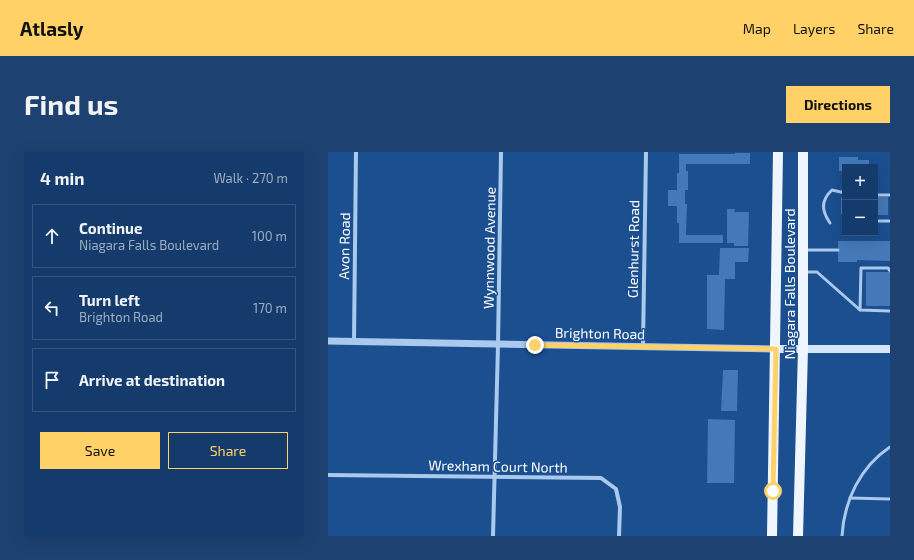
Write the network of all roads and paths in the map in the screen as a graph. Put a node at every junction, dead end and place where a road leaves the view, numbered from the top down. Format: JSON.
{"nodes":[{"id":1,"x":356,"y":152,"type":"edge"},
{"id":2,"x":501,"y":152,"type":"edge"},
{"id":3,"x":646,"y":152,"type":"edge"},
{"id":4,"x":778,"y":152,"type":"edge"},
{"id":5,"x":803,"y":152,"type":"edge"},
{"id":6,"x":842,"y":192,"type":"edge"},
{"id":7,"x":878,"y":195,"type":"edge"},
{"id":8,"x":890,"y":195,"type":"edge"},
{"id":9,"x":878,"y":221,"type":"edge"},
{"id":10,"x":890,"y":221,"type":"edge"},
{"id":11,"x":830,"y":223,"type":"dead end"},
{"id":12,"x":803,"y":250,"type":"junction"},
{"id":13,"x":838,"y":250,"type":"dead end"},
{"id":14,"x":890,"y":271,"type":"edge"},
{"id":15,"x":803,"y":272,"type":"junction"},
{"id":16,"x":861,"y":282,"type":"junction"},
{"id":17,"x":866,"y":282,"type":"dead end"},
{"id":18,"x":861,"y":295,"type":"junction"},
{"id":19,"x":866,"y":295,"type":"dead end"},
{"id":20,"x":860,"y":310,"type":"junction"},
{"id":21,"x":890,"y":311,"type":"edge"},
{"id":22,"x":328,"y":341,"type":"edge"},
{"id":23,"x":354,"y":341,"type":"junction"},
{"id":24,"x":498,"y":344,"type":"junction"},
{"id":25,"x":643,"y":346,"type":"junction"},
{"id":26,"x":776,"y":349,"type":"junction"},
{"id":27,"x":803,"y":349,"type":"junction"},
{"id":28,"x":890,"y":349,"type":"edge"},
{"id":29,"x":890,"y":447,"type":"edge"},
{"id":30,"x":328,"y":475,"type":"edge"},
{"id":31,"x":495,"y":478,"type":"junction"},
{"id":32,"x":850,"y":498,"type":"junction"},
{"id":33,"x":890,"y":499,"type":"edge"},
{"id":34,"x":493,"y":536,"type":"edge"},
{"id":35,"x":619,"y":536,"type":"edge"},
{"id":36,"x":772,"y":536,"type":"edge"},
{"id":37,"x":798,"y":536,"type":"edge"},
{"id":38,"x":842,"y":536,"type":"edge"}],
"edges":[{"from":1,"to":23,"type":"street","name":"Avon Road"},
{"from":2,"to":24,"type":"street","name":"Wynnwood Avenue"},
{"from":3,"to":25,"type":"street","name":"Glenhurst Road"},
{"from":4,"to":26,"type":"main road","name":"Niagara Falls Boulevard"},
{"from":5,"to":12,"type":"main road","name":"Niagara Falls Boulevard"},
{"from":6,"to":11,"type":"lane"},
{"from":7,"to":8,"type":"lane"},
{"from":9,"to":10,"type":"lane"},
{"from":12,"to":13,"type":"lane"},
{"from":12,"to":15,"type":"main road","name":"Niagara Falls Boulevard"},
{"from":14,"to":16,"type":"lane"},
{"from":15,"to":20,"type":"lane"},
{"from":15,"to":27,"type":"main road","name":"Niagara Falls Boulevard"},
{"from":16,"to":17,"type":"lane"},
{"from":16,"to":18,"type":"lane"},
{"from":18,"to":19,"type":"lane"},
{"from":18,"to":20,"type":"lane"},
{"from":20,"to":21,"type":"lane"},
{"from":22,"to":23,"type":"street","name":"Brighton Road"},
{"from":23,"to":24,"type":"street","name":"Brighton Road"},
{"from":24,"to":25,"type":"street","name":"Brighton Road"},
{"from":24,"to":31,"type":"street","name":"Wynnwood Avenue"},
{"from":25,"to":26,"type":"street","name":"Brighton Road"},
{"from":26,"to":27,"type":"main road"},
{"from":26,"to":36,"type":"main road","name":"Niagara Falls Boulevard"},
{"from":27,"to":28,"type":"main road"},
{"from":27,"to":37,"type":"main road","name":"Niagara Falls Boulevard"},
{"from":29,"to":32,"type":"lane"},
{"from":30,"to":31,"type":"street","name":"Wrexham Court North"},
{"from":31,"to":34,"type":"street","name":"Wynnwood Avenue"},
{"from":31,"to":35,"type":"street","name":"Wrexham Court North"},
{"from":32,"to":33,"type":"lane"},
{"from":32,"to":38,"type":"lane"}]}
